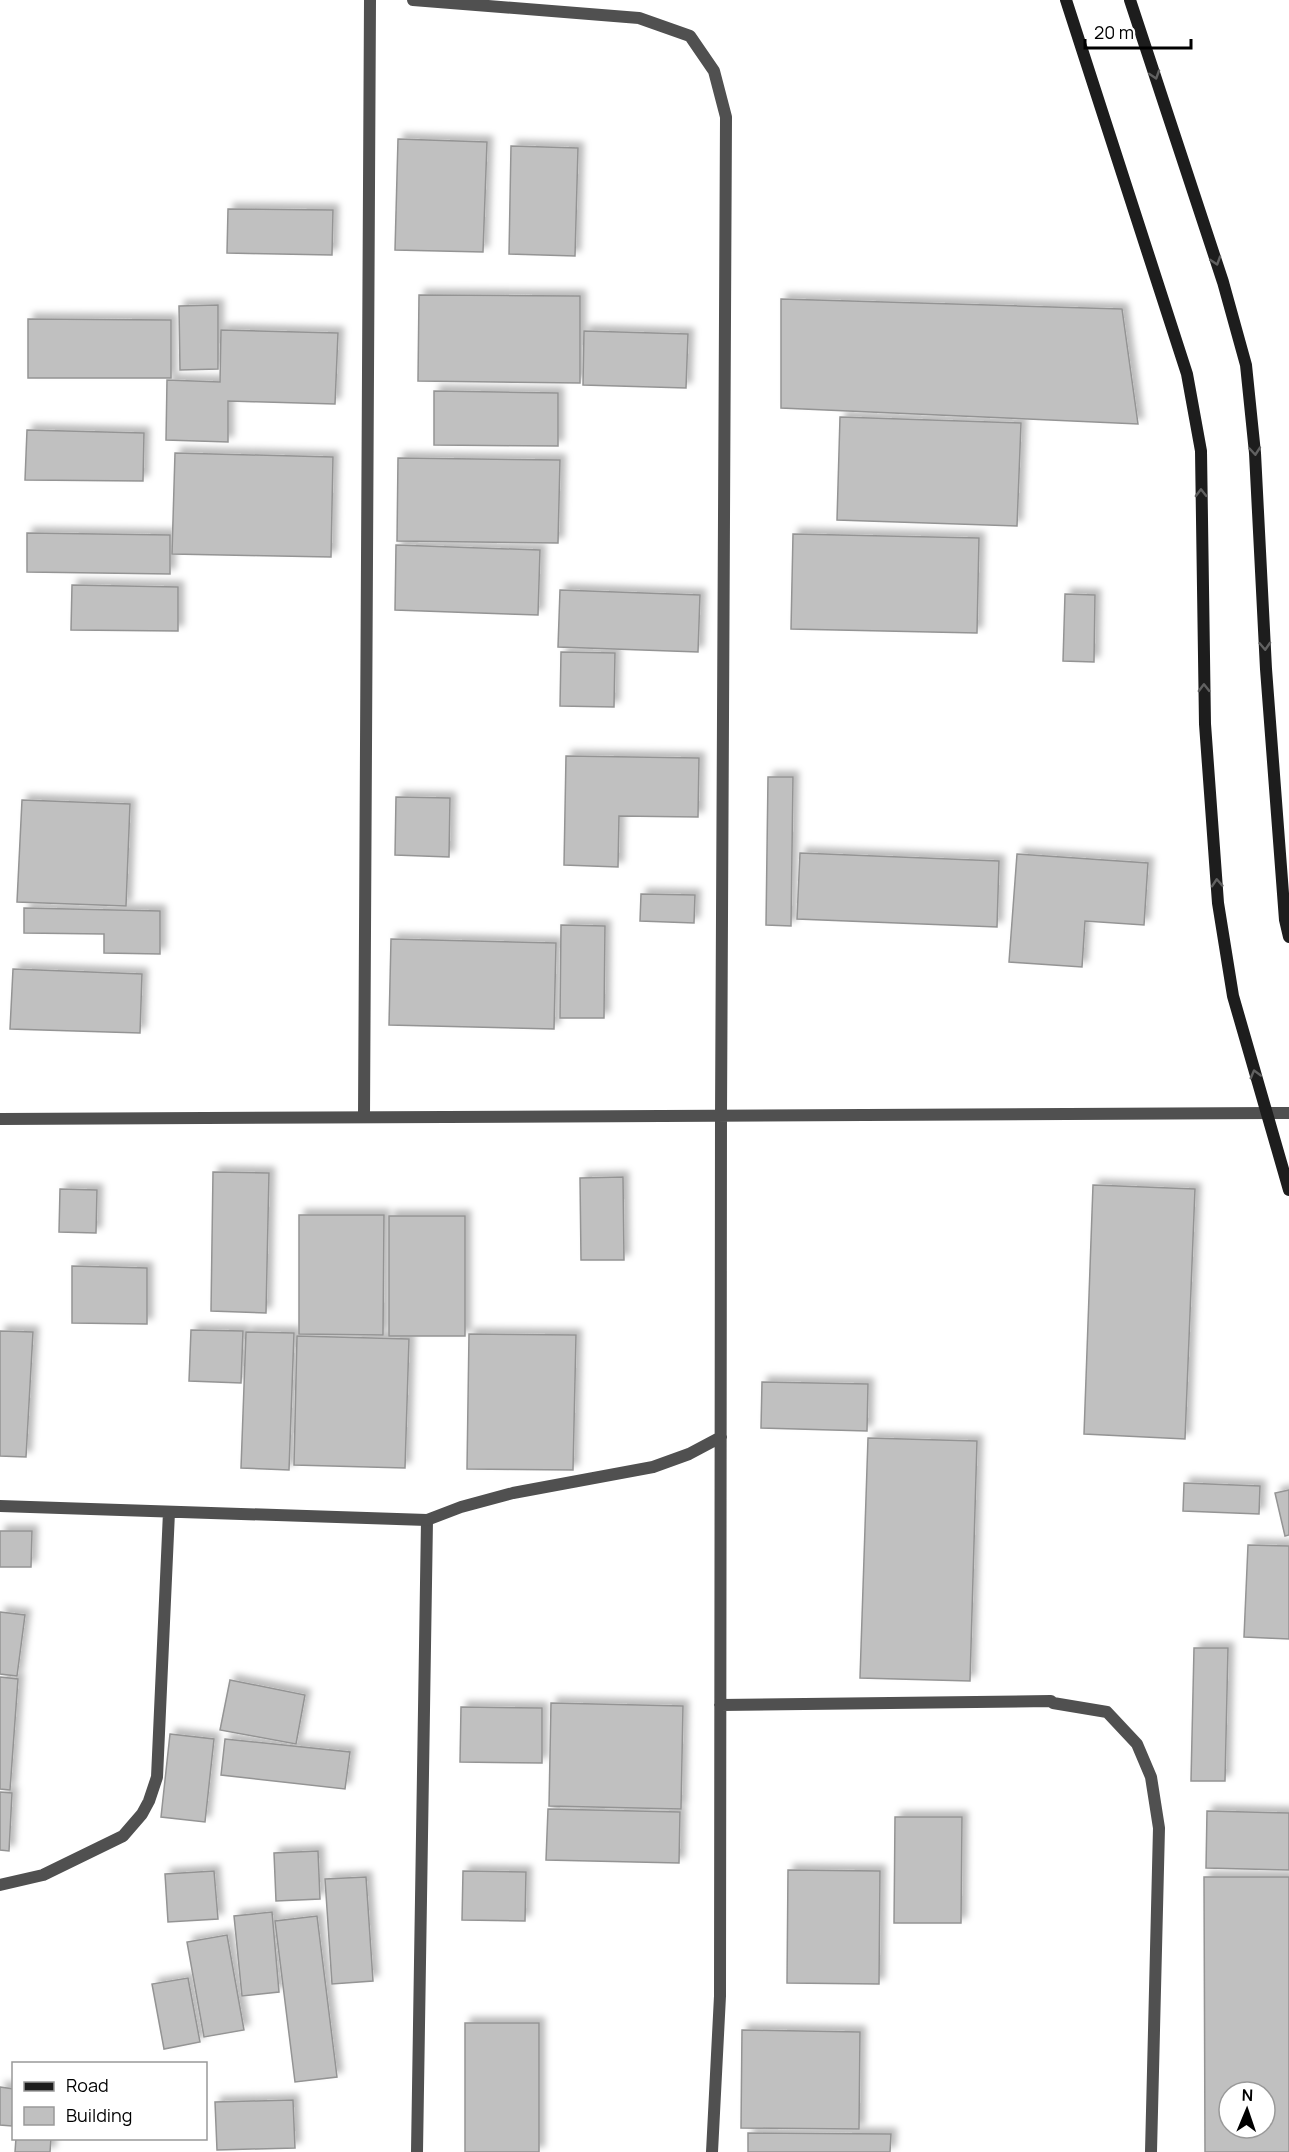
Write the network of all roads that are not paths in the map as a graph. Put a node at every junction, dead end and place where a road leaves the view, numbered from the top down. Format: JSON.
{"nodes":[{"id":1,"x":370,"y":0,"type":"edge"},
{"id":2,"x":413,"y":0,"type":"edge"},
{"id":3,"x":1066,"y":0,"type":"edge"},
{"id":4,"x":1130,"y":0,"type":"edge"},
{"id":5,"x":1289,"y":937,"type":"edge"},
{"id":6,"x":1289,"y":1113,"type":"edge"},
{"id":7,"x":1266,"y":1114,"type":"junction"},
{"id":8,"x":721,"y":1116,"type":"junction"},
{"id":9,"x":364,"y":1117,"type":"junction"},
{"id":10,"x":0,"y":1119,"type":"edge"},
{"id":11,"x":1289,"y":1190,"type":"edge"},
{"id":12,"x":721,"y":1437,"type":"junction"},
{"id":13,"x":0,"y":1506,"type":"edge"},
{"id":14,"x":169,"y":1512,"type":"junction"},
{"id":15,"x":427,"y":1520,"type":"junction"},
{"id":16,"x":720,"y":1705,"type":"junction"},
{"id":17,"x":0,"y":1885,"type":"edge"},
{"id":18,"x":417,"y":2152,"type":"edge"},
{"id":19,"x":712,"y":2152,"type":"edge"},
{"id":20,"x":1151,"y":2152,"type":"edge"}],
"edges":[{"from":1,"to":9,"type":"street"},
{"from":2,"to":8,"type":"street"},
{"from":7,"to":3,"type":"street","one_way":true},
{"from":4,"to":5,"type":"street","one_way":true},
{"from":6,"to":7,"type":"street"},
{"from":7,"to":8,"type":"street"},
{"from":7,"to":11,"type":"street"},
{"from":8,"to":9,"type":"street"},
{"from":8,"to":12,"type":"street"},
{"from":9,"to":10,"type":"street"},
{"from":12,"to":15,"type":"street"},
{"from":12,"to":16,"type":"street"},
{"from":13,"to":14,"type":"street"},
{"from":14,"to":15,"type":"street"},
{"from":14,"to":17,"type":"street"},
{"from":15,"to":18,"type":"street"},
{"from":16,"to":19,"type":"street"},
{"from":16,"to":20,"type":"street"}]}
